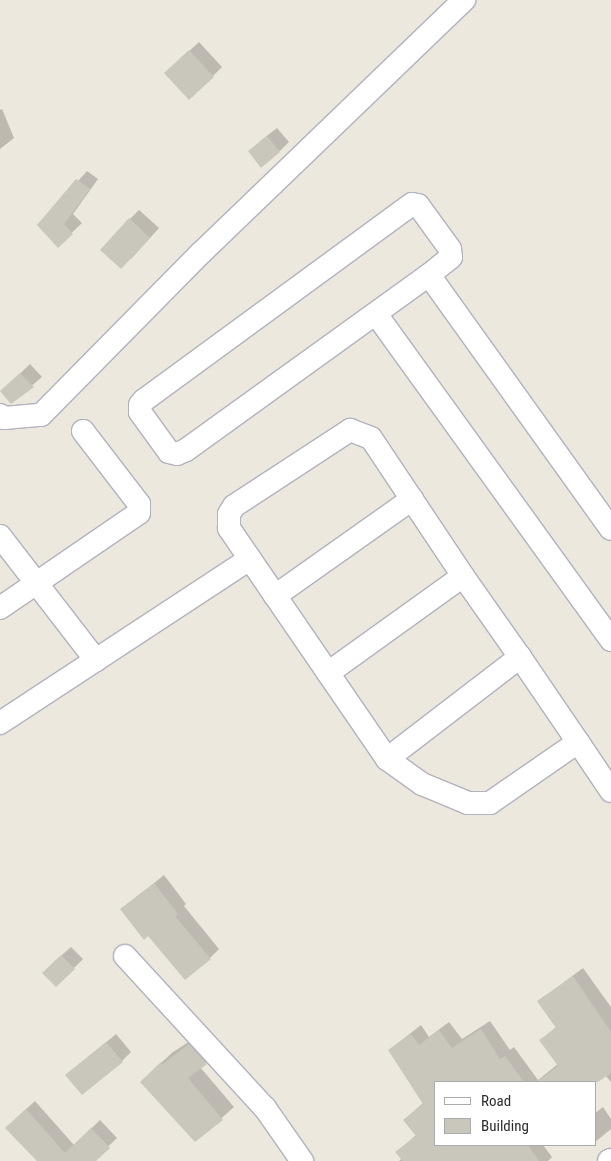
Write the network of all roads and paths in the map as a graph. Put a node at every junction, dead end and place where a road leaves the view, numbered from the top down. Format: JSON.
{"nodes":[{"id":1,"x":464,"y":0,"type":"edge"},
{"id":2,"x":429,"y":275,"type":"junction"},
{"id":3,"x":376,"y":314,"type":"junction"},
{"id":4,"x":0,"y":415,"type":"edge"},
{"id":5,"x":83,"y":431,"type":"dead end"},
{"id":6,"x":412,"y":499,"type":"junction"},
{"id":7,"x":611,"y":529,"type":"edge"},
{"id":8,"x":0,"y":536,"type":"edge"},
{"id":9,"x":250,"y":559,"type":"junction"},
{"id":10,"x":463,"y":576,"type":"junction"},
{"id":11,"x":37,"y":584,"type":"junction"},
{"id":12,"x":275,"y":596,"type":"junction"},
{"id":13,"x":0,"y":608,"type":"edge"},
{"id":14,"x":607,"y":627,"type":"edge"},
{"id":15,"x":520,"y":657,"type":"junction"},
{"id":16,"x":96,"y":660,"type":"junction"},
{"id":17,"x":328,"y":673,"type":"junction"},
{"id":18,"x":0,"y":723,"type":"edge"},
{"id":19,"x":578,"y":742,"type":"junction"},
{"id":20,"x":387,"y":759,"type":"junction"},
{"id":21,"x":611,"y":791,"type":"edge"},
{"id":22,"x":125,"y":956,"type":"dead end"},
{"id":23,"x":302,"y":1161,"type":"edge"}],
"edges":[{"from":1,"to":4,"type":"street"},
{"from":2,"to":3,"type":"street"},
{"from":2,"to":3,"type":"street"},
{"from":2,"to":7,"type":"street"},
{"from":3,"to":14,"type":"street"},
{"from":5,"to":11,"type":"street"},
{"from":6,"to":9,"type":"street"},
{"from":6,"to":10,"type":"street"},
{"from":6,"to":12,"type":"street"},
{"from":8,"to":11,"type":"street"},
{"from":9,"to":12,"type":"street"},
{"from":9,"to":16,"type":"street"},
{"from":10,"to":15,"type":"street"},
{"from":10,"to":17,"type":"street"},
{"from":11,"to":13,"type":"street"},
{"from":11,"to":16,"type":"street"},
{"from":12,"to":17,"type":"street"},
{"from":15,"to":19,"type":"street"},
{"from":15,"to":20,"type":"street"},
{"from":16,"to":18,"type":"street"},
{"from":17,"to":20,"type":"street"},
{"from":19,"to":20,"type":"street"},
{"from":19,"to":21,"type":"street"},
{"from":22,"to":23,"type":"street"}]}
